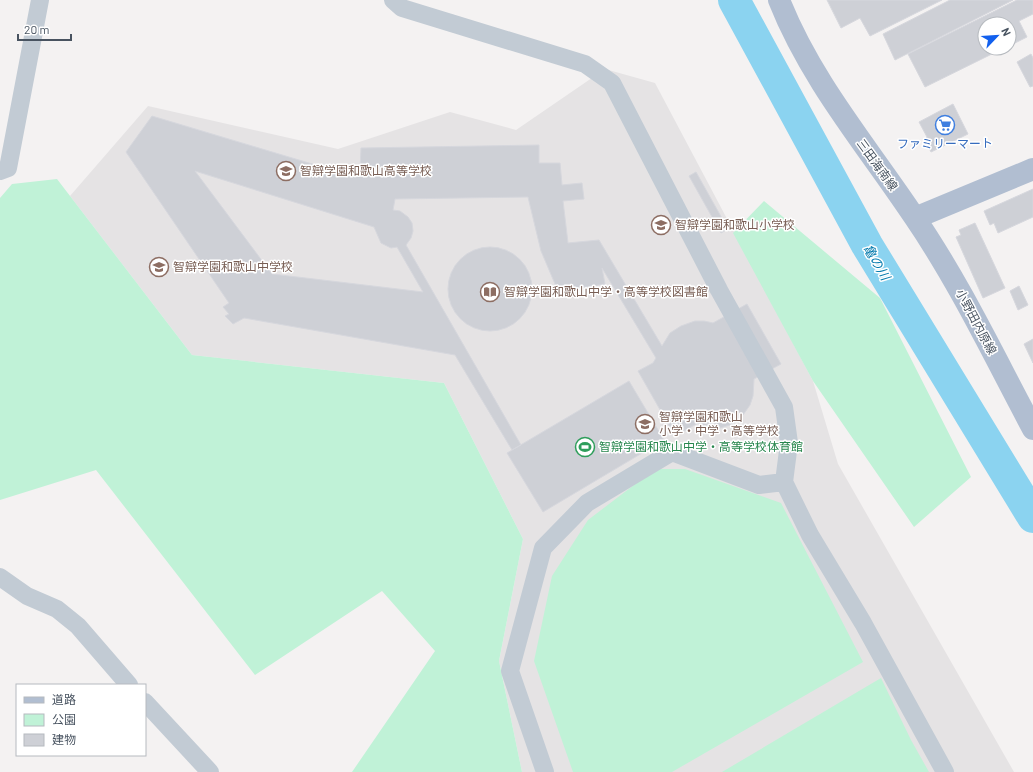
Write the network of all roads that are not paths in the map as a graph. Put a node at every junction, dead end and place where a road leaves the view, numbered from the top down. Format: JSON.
{"nodes":[{"id":1,"x":40,"y":0,"type":"edge"},
{"id":2,"x":393,"y":0,"type":"edge"},
{"id":3,"x":779,"y":0,"type":"edge"},
{"id":4,"x":1033,"y":169,"type":"edge"},
{"id":5,"x":0,"y":171,"type":"edge"},
{"id":6,"x":915,"y":218,"type":"junction"},
{"id":7,"x":1033,"y":429,"type":"edge"},
{"id":8,"x":784,"y":482,"type":"junction"},
{"id":9,"x":0,"y":577,"type":"edge"},
{"id":10,"x":128,"y":684,"type":"edge"},
{"id":11,"x":146,"y":703,"type":"edge"},
{"id":12,"x":210,"y":772,"type":"edge"},
{"id":13,"x":545,"y":772,"type":"edge"},
{"id":14,"x":946,"y":772,"type":"edge"}],
"edges":[{"from":1,"to":5,"type":"street"},
{"from":2,"to":8,"type":"street"},
{"from":3,"to":6,"type":"main road","name":"三田海南線"},
{"from":4,"to":6,"type":"main road"},
{"from":6,"to":7,"type":"main road","name":"小野田内原線"},
{"from":8,"to":13,"type":"street"},
{"from":8,"to":14,"type":"street"},
{"from":9,"to":10,"type":"street"},
{"from":11,"to":12,"type":"street"}]}
